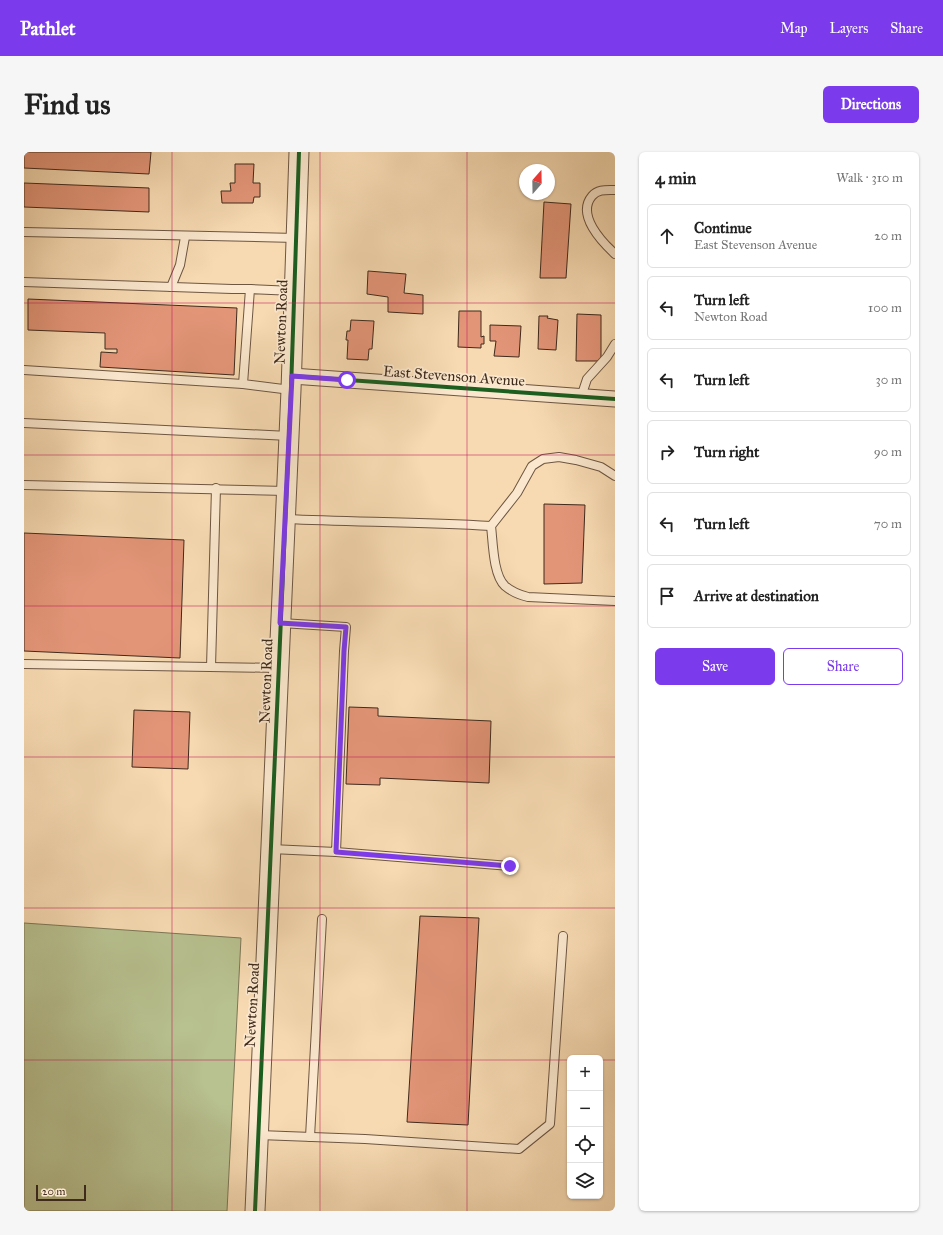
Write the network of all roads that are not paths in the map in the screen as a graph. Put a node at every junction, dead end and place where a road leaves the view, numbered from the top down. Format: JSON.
{"nodes":[{"id":1,"x":299,"y":152,"type":"edge"},
{"id":2,"x":615,"y":190,"type":"edge"},
{"id":3,"x":24,"y":232,"type":"edge"},
{"id":4,"x":185,"y":236,"type":"junction"},
{"id":5,"x":296,"y":238,"type":"junction"},
{"id":6,"x":615,"y":254,"type":"edge"},
{"id":7,"x":24,"y":282,"type":"edge"},
{"id":8,"x":171,"y":287,"type":"junction"},
{"id":9,"x":250,"y":289,"type":"junction"},
{"id":10,"x":294,"y":291,"type":"junction"},
{"id":11,"x":615,"y":344,"type":"edge"},
{"id":12,"x":24,"y":370,"type":"edge"},
{"id":13,"x":291,"y":383,"type":"junction"},
{"id":14,"x":243,"y":384,"type":"junction"},
{"id":15,"x":581,"y":397,"type":"junction"},
{"id":16,"x":615,"y":399,"type":"edge"},
{"id":17,"x":24,"y":423,"type":"edge"},
{"id":18,"x":289,"y":436,"type":"junction"},
{"id":19,"x":601,"y":466,"type":"junction"},
{"id":20,"x":615,"y":469,"type":"edge"},
{"id":21,"x":615,"y":476,"type":"edge"},
{"id":22,"x":24,"y":485,"type":"edge"},
{"id":23,"x":216,"y":488,"type":"junction"},
{"id":24,"x":286,"y":491,"type":"junction"},
{"id":25,"x":285,"y":519,"type":"junction"},
{"id":26,"x":491,"y":526,"type":"junction"},
{"id":27,"x":615,"y":601,"type":"edge"},
{"id":28,"x":280,"y":623,"type":"junction"},
{"id":29,"x":24,"y":664,"type":"edge"},
{"id":30,"x":211,"y":668,"type":"junction"},
{"id":31,"x":278,"y":668,"type":"junction"},
{"id":32,"x":271,"y":849,"type":"junction"},
{"id":33,"x":336,"y":852,"type":"junction"},
{"id":34,"x":510,"y":866,"type":"dead end"},
{"id":35,"x":322,"y":919,"type":"dead end"},
{"id":36,"x":564,"y":936,"type":"dead end"},
{"id":37,"x":258,"y":1135,"type":"junction"},
{"id":38,"x":310,"y":1137,"type":"junction"},
{"id":39,"x":254,"y":1211,"type":"edge"}],
"edges":[{"from":1,"to":5,"type":"street","name":"Newton Road"},
{"from":2,"to":6,"type":"lane"},
{"from":3,"to":4,"type":"lane"},
{"from":4,"to":5,"type":"lane"},
{"from":4,"to":8,"type":"lane"},
{"from":5,"to":10,"type":"street","name":"Newton Road"},
{"from":7,"to":8,"type":"lane"},
{"from":8,"to":9,"type":"lane"},
{"from":9,"to":10,"type":"lane"},
{"from":9,"to":14,"type":"lane"},
{"from":10,"to":13,"type":"street","name":"Newton Road"},
{"from":11,"to":15,"type":"lane"},
{"from":12,"to":14,"type":"lane"},
{"from":13,"to":14,"type":"lane"},
{"from":13,"to":15,"type":"street","name":"East Stevenson Avenue"},
{"from":13,"to":18,"type":"street","name":"Newton Road"},
{"from":15,"to":16,"type":"street","name":"East Stevenson Avenue"},
{"from":17,"to":18,"type":"lane"},
{"from":18,"to":24,"type":"street","name":"Newton Road"},
{"from":19,"to":20,"type":"lane"},
{"from":19,"to":21,"type":"lane"},
{"from":19,"to":26,"type":"lane"},
{"from":22,"to":23,"type":"lane"},
{"from":23,"to":24,"type":"lane"},
{"from":23,"to":30,"type":"lane"},
{"from":24,"to":25,"type":"street","name":"Newton Road"},
{"from":25,"to":26,"type":"lane"},
{"from":25,"to":28,"type":"street","name":"Newton Road"},
{"from":26,"to":27,"type":"lane"},
{"from":28,"to":31,"type":"street","name":"Newton Road"},
{"from":28,"to":33,"type":"lane"},
{"from":29,"to":30,"type":"lane"},
{"from":30,"to":31,"type":"lane"},
{"from":31,"to":32,"type":"street","name":"Newton Road"},
{"from":32,"to":33,"type":"lane"},
{"from":32,"to":37,"type":"street","name":"Newton Road"},
{"from":33,"to":34,"type":"lane"},
{"from":35,"to":38,"type":"lane"},
{"from":36,"to":38,"type":"lane"},
{"from":37,"to":38,"type":"lane"},
{"from":37,"to":39,"type":"street","name":"Newton Road"}]}
